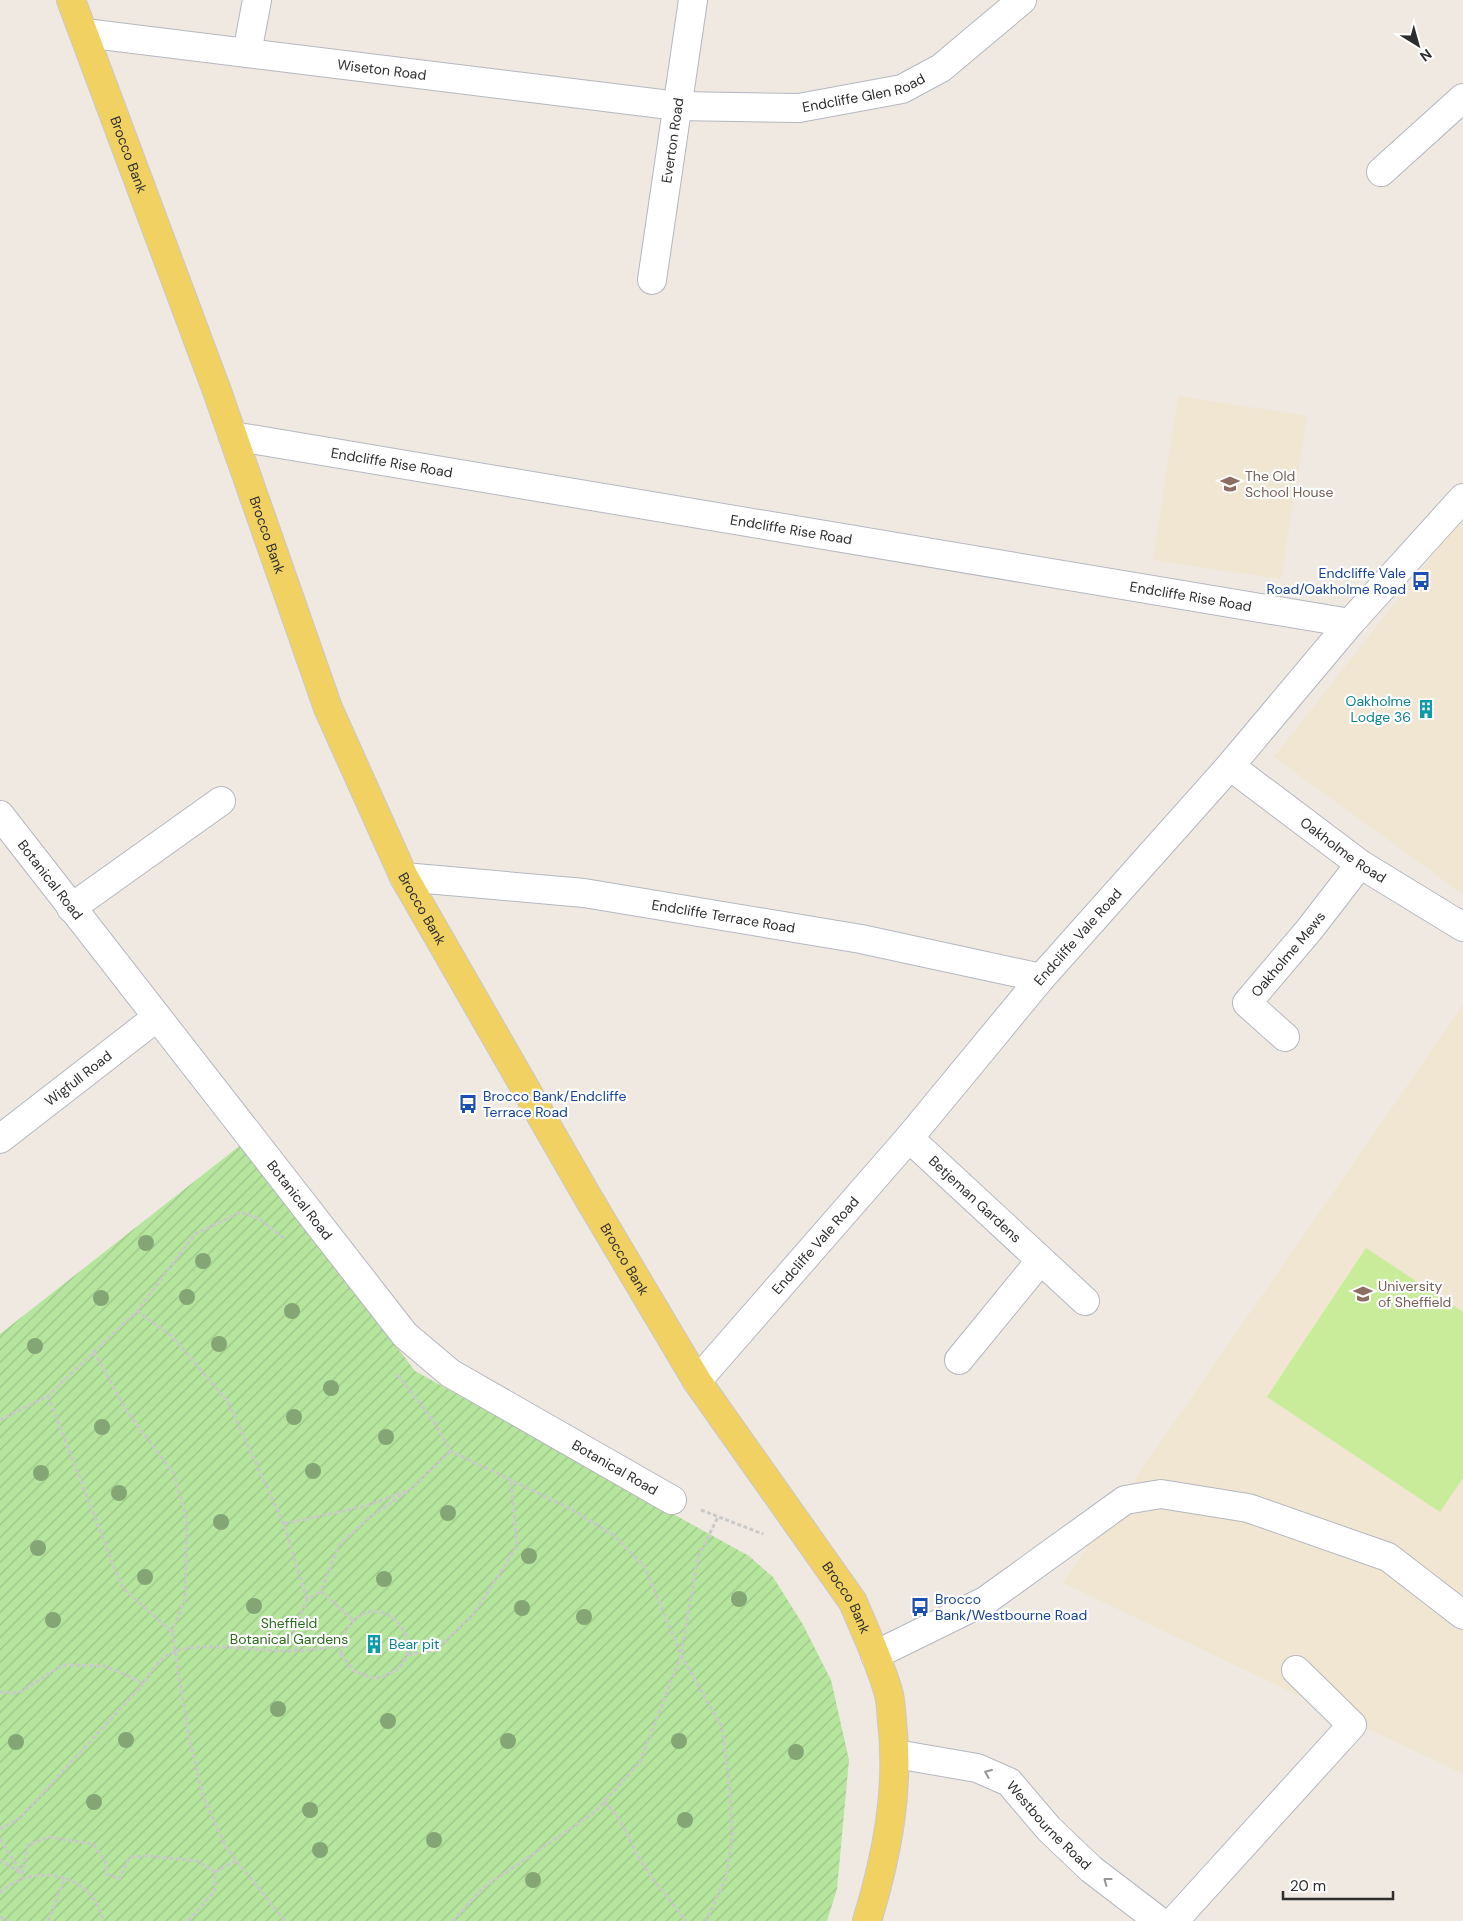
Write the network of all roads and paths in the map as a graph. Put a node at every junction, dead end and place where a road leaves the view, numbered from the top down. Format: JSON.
{"nodes":[{"id":1,"x":71,"y":0,"type":"edge"},
{"id":2,"x":257,"y":0,"type":"edge"},
{"id":3,"x":693,"y":0,"type":"edge"},
{"id":4,"x":1022,"y":0,"type":"edge"},
{"id":5,"x":85,"y":33,"type":"junction"},
{"id":6,"x":247,"y":53,"type":"junction"},
{"id":7,"x":1463,"y":98,"type":"edge"},
{"id":8,"x":678,"y":106,"type":"junction"},
{"id":9,"x":1381,"y":172,"type":"dead end"},
{"id":10,"x":652,"y":280,"type":"dead end"},
{"id":11,"x":233,"y":436,"type":"junction"},
{"id":12,"x":1463,"y":498,"type":"edge"},
{"id":13,"x":1350,"y":623,"type":"junction"},
{"id":14,"x":1230,"y":766,"type":"junction"},
{"id":15,"x":221,"y":801,"type":"dead end"},
{"id":16,"x":0,"y":815,"type":"edge"},
{"id":17,"x":1360,"y":864,"type":"junction"},
{"id":18,"x":404,"y":877,"type":"junction"},
{"id":19,"x":71,"y":908,"type":"junction"},
{"id":20,"x":1463,"y":927,"type":"edge"},
{"id":21,"x":1041,"y":978,"type":"junction"},
{"id":22,"x":156,"y":1018,"type":"junction"},
{"id":23,"x":1285,"y":1037,"type":"dead end"},
{"id":24,"x":909,"y":1138,"type":"junction"},
{"id":25,"x":0,"y":1139,"type":"edge"},
{"id":26,"x":288,"y":1241,"type":"dead end"},
{"id":27,"x":1040,"y":1261,"type":"junction"},
{"id":28,"x":1085,"y":1301,"type":"dead end"},
{"id":29,"x":137,"y":1311,"type":"junction"},
{"id":30,"x":94,"y":1352,"type":"junction"},
{"id":31,"x":958,"y":1360,"type":"dead end"},
{"id":32,"x":395,"y":1372,"type":"dead end"},
{"id":33,"x":697,"y":1381,"type":"junction"},
{"id":34,"x":48,"y":1396,"type":"junction"},
{"id":35,"x":0,"y":1420,"type":"edge"},
{"id":36,"x":451,"y":1451,"type":"junction"},
{"id":37,"x":511,"y":1480,"type":"junction"},
{"id":38,"x":411,"y":1489,"type":"junction"},
{"id":39,"x":672,"y":1500,"type":"joint"},
{"id":40,"x":718,"y":1517,"type":"junction"},
{"id":41,"x":284,"y":1524,"type":"junction"},
{"id":42,"x":772,"y":1537,"type":"dead end"},
{"id":43,"x":321,"y":1592,"type":"junction"},
{"id":44,"x":307,"y":1600,"type":"junction"},
{"id":45,"x":1463,"y":1615,"type":"edge"},
{"id":46,"x":353,"y":1620,"type":"junction"},
{"id":47,"x":172,"y":1632,"type":"junction"},
{"id":48,"x":348,"y":1647,"type":"dead end"},
{"id":49,"x":175,"y":1651,"type":"junction"},
{"id":50,"x":297,"y":1651,"type":"junction"},
{"id":51,"x":408,"y":1654,"type":"junction"},
{"id":52,"x":682,"y":1655,"type":"junction"},
{"id":53,"x":875,"y":1655,"type":"junction"},
{"id":54,"x":1296,"y":1670,"type":"dead end"},
{"id":55,"x":144,"y":1683,"type":"junction"},
{"id":56,"x":0,"y":1692,"type":"edge"},
{"id":57,"x":896,"y":1754,"type":"junction"},
{"id":58,"x":604,"y":1802,"type":"junction"},
{"id":59,"x":0,"y":1830,"type":"edge"},
{"id":60,"x":0,"y":1839,"type":"edge"},
{"id":61,"x":0,"y":1860,"type":"edge"},
{"id":62,"x":236,"y":1861,"type":"junction"},
{"id":63,"x":214,"y":1872,"type":"junction"},
{"id":64,"x":22,"y":1876,"type":"junction"},
{"id":65,"x":65,"y":1878,"type":"junction"},
{"id":66,"x":0,"y":1893,"type":"edge"},
{"id":67,"x":1142,"y":1916,"type":"edge"},
{"id":68,"x":0,"y":1918,"type":"edge"},
{"id":69,"x":9,"y":1921,"type":"edge"},
{"id":70,"x":48,"y":1921,"type":"edge"},
{"id":71,"x":103,"y":1921,"type":"edge"},
{"id":72,"x":188,"y":1921,"type":"edge"},
{"id":73,"x":285,"y":1921,"type":"edge"},
{"id":74,"x":454,"y":1921,"type":"edge"},
{"id":75,"x":686,"y":1921,"type":"edge"},
{"id":76,"x":706,"y":1921,"type":"edge"},
{"id":77,"x":867,"y":1921,"type":"edge"},
{"id":78,"x":1174,"y":1921,"type":"edge"}],
"edges":[{"from":1,"to":5,"type":"main road","name":"Brocco Bank"},
{"from":2,"to":6,"type":"street"},
{"from":3,"to":8,"type":"street","name":"Everton Road"},
{"from":4,"to":8,"type":"street","name":"Endcliffe Glen Road"},
{"from":5,"to":6,"type":"street","name":"Wiseton Road"},
{"from":5,"to":11,"type":"main road","name":"Brocco Bank"},
{"from":6,"to":8,"type":"street","name":"Wiseton Road"},
{"from":7,"to":9,"type":"street"},
{"from":8,"to":10,"type":"street","name":"Everton Road"},
{"from":11,"to":13,"type":"street","name":"Endcliffe Rise Road"},
{"from":11,"to":18,"type":"main road","name":"Brocco Bank"},
{"from":12,"to":13,"type":"street","name":"Endcliffe Vale Road"},
{"from":13,"to":14,"type":"street","name":"Endcliffe Vale Road"},
{"from":14,"to":17,"type":"street","name":"Oakholme Road"},
{"from":14,"to":21,"type":"street","name":"Endcliffe Vale Road"},
{"from":15,"to":19,"type":"street"},
{"from":16,"to":19,"type":"street","name":"Botanical Road"},
{"from":17,"to":20,"type":"street","name":"Oakholme Road"},
{"from":17,"to":23,"type":"street","name":"Oakholme Mews"},
{"from":18,"to":21,"type":"street","name":"Endcliffe Terrace Road"},
{"from":18,"to":33,"type":"main road","name":"Brocco Bank"},
{"from":19,"to":22,"type":"street","name":"Botanical Road"},
{"from":21,"to":24,"type":"street","name":"Endcliffe Vale Road"},
{"from":22,"to":25,"type":"street","name":"Wigfull Road"},
{"from":22,"to":39,"type":"street","name":"Botanical Road"},
{"from":24,"to":27,"type":"street","name":"Betjeman Gardens"},
{"from":24,"to":33,"type":"street","name":"Endcliffe Vale Road"},
{"from":26,"to":29,"type":"path"},
{"from":27,"to":28,"type":"street","name":"Betjeman Gardens"},
{"from":27,"to":31,"type":"street"},
{"from":29,"to":30,"type":"path"},
{"from":29,"to":41,"type":"path"},
{"from":30,"to":34,"type":"path"},
{"from":30,"to":47,"type":"path"},
{"from":32,"to":36,"type":"path"},
{"from":33,"to":53,"type":"main road","name":"Brocco Bank"},
{"from":34,"to":35,"type":"path"},
{"from":34,"to":47,"type":"path"},
{"from":36,"to":37,"type":"path"},
{"from":36,"to":38,"type":"path"},
{"from":37,"to":51,"type":"path"},
{"from":37,"to":52,"type":"path"},
{"from":38,"to":41,"type":"path"},
{"from":38,"to":43,"type":"path"},
{"from":39,"to":40,"type":"path"},
{"from":40,"to":42,"type":"path"},
{"from":40,"to":52,"type":"path"},
{"from":41,"to":44,"type":"path"},
{"from":43,"to":44,"type":"path"},
{"from":43,"to":46,"type":"path"},
{"from":44,"to":50,"type":"path"},
{"from":45,"to":53,"type":"street"},
{"from":46,"to":51,"type":"path"},
{"from":46,"to":51,"type":"path","bridge":true},
{"from":47,"to":49,"type":"path"},
{"from":48,"to":50,"type":"path"},
{"from":49,"to":50,"type":"path"},
{"from":49,"to":55,"type":"path"},
{"from":49,"to":62,"type":"path"},
{"from":52,"to":58,"type":"path"},
{"from":52,"to":76,"type":"path"},
{"from":53,"to":57,"type":"main road","name":"Brocco Bank"},
{"from":54,"to":78,"type":"street"},
{"from":55,"to":56,"type":"path"},
{"from":55,"to":59,"type":"path"},
{"from":67,"to":57,"type":"street","name":"Westbourne Road","one_way":true},
{"from":57,"to":77,"type":"main road","name":"Brocco Bank"},
{"from":58,"to":74,"type":"path"},
{"from":58,"to":75,"type":"path"},
{"from":60,"to":64,"type":"path"},
{"from":61,"to":64,"type":"path"},
{"from":62,"to":63,"type":"path"},
{"from":62,"to":73,"type":"path"},
{"from":63,"to":64,"type":"path"},
{"from":63,"to":72,"type":"path"},
{"from":64,"to":65,"type":"path"},
{"from":64,"to":66,"type":"path"},
{"from":65,"to":70,"type":"path"},
{"from":65,"to":71,"type":"path"},
{"from":68,"to":69,"type":"path"}]}
